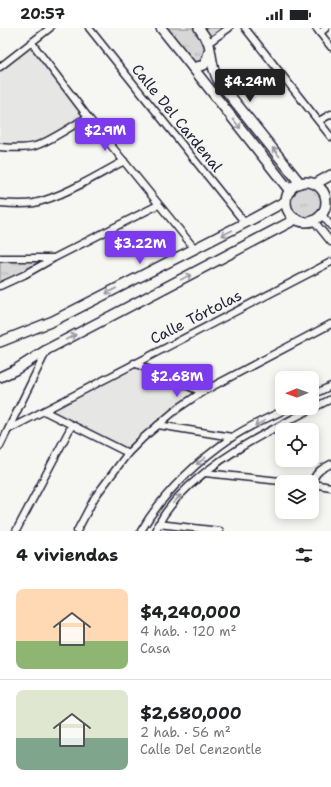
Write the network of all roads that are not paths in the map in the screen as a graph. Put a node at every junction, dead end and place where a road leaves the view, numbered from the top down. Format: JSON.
{"nodes":[{"id":1,"x":50,"y":28,"type":"edge"},
{"id":2,"x":88,"y":28,"type":"edge"},
{"id":3,"x":161,"y":28,"type":"edge"},
{"id":4,"x":198,"y":28,"type":"edge"},
{"id":5,"x":229,"y":28,"type":"edge"},
{"id":6,"x":245,"y":28,"type":"edge"},
{"id":7,"x":326,"y":28,"type":"edge"},
{"id":8,"x":318,"y":30,"type":"edge"},
{"id":9,"x":32,"y":43,"type":"junction"},
{"id":10,"x":209,"y":47,"type":"junction"},
{"id":11,"x":331,"y":47,"type":"edge"},
{"id":12,"x":0,"y":67,"type":"edge"},
{"id":13,"x":193,"y":68,"type":"junction"},
{"id":14,"x":331,"y":114,"type":"edge"},
{"id":15,"x":88,"y":117,"type":"junction"},
{"id":16,"x":318,"y":120,"type":"junction"},
{"id":17,"x":331,"y":137,"type":"edge"},
{"id":18,"x":0,"y":147,"type":"edge"},
{"id":19,"x":124,"y":161,"type":"junction"},
{"id":20,"x":331,"y":175,"type":"edge"},
{"id":21,"x":300,"y":183,"type":"junction"},
{"id":22,"x":315,"y":184,"type":"junction"},
{"id":23,"x":290,"y":191,"type":"junction"},
{"id":24,"x":329,"y":198,"type":"edge"},
{"id":25,"x":286,"y":201,"type":"junction"},
{"id":26,"x":0,"y":203,"type":"edge"},
{"id":27,"x":158,"y":205,"type":"junction"},
{"id":28,"x":318,"y":218,"type":"junction"},
{"id":29,"x":296,"y":219,"type":"junction"},
{"id":30,"x":245,"y":223,"type":"junction"},
{"id":31,"x":331,"y":226,"type":"edge"},
{"id":32,"x":331,"y":242,"type":"edge"},
{"id":33,"x":195,"y":249,"type":"junction"},
{"id":34,"x":0,"y":258,"type":"edge"},
{"id":35,"x":54,"y":258,"type":"junction"},
{"id":36,"x":331,"y":262,"type":"edge"},
{"id":37,"x":0,"y":286,"type":"edge"},
{"id":38,"x":331,"y":324,"type":"edge"},
{"id":39,"x":0,"y":342,"type":"edge"},
{"id":40,"x":48,"y":349,"type":"junction"},
{"id":41,"x":134,"y":363,"type":"junction"},
{"id":42,"x":0,"y":377,"type":"edge"},
{"id":43,"x":331,"y":386,"type":"edge"},
{"id":44,"x":202,"y":392,"type":"junction"},
{"id":45,"x":319,"y":392,"type":"edge"},
{"id":46,"x":331,"y":399,"type":"edge"},
{"id":47,"x":44,"y":411,"type":"junction"},
{"id":48,"x":275,"y":415,"type":"edge"},
{"id":49,"x":72,"y":425,"type":"junction"},
{"id":50,"x":158,"y":425,"type":"junction"},
{"id":51,"x":9,"y":429,"type":"junction"},
{"id":52,"x":232,"y":437,"type":"junction"},
{"id":53,"x":0,"y":446,"type":"edge"},
{"id":54,"x":128,"y":453,"type":"junction"},
{"id":55,"x":331,"y":464,"type":"edge"},
{"id":56,"x":205,"y":473,"type":"junction"},
{"id":57,"x":315,"y":475,"type":"edge"},
{"id":58,"x":275,"y":480,"type":"edge"},
{"id":59,"x":319,"y":485,"type":"edge"},
{"id":60,"x":331,"y":487,"type":"edge"},
{"id":61,"x":158,"y":524,"type":"junction"},
{"id":62,"x":16,"y":531,"type":"edge"},
{"id":63,"x":77,"y":531,"type":"edge"},
{"id":64,"x":141,"y":531,"type":"edge"},
{"id":65,"x":156,"y":531,"type":"edge"},
{"id":66,"x":220,"y":531,"type":"edge"}],
"edges":[{"from":1,"to":9,"type":"street"},
{"from":2,"to":30,"type":"street","name":"Calle Del Cardenal"},
{"from":3,"to":13,"type":"street"},
{"from":4,"to":10,"type":"street"},
{"from":5,"to":10,"type":"street"},
{"from":6,"to":16,"type":"street"},
{"from":7,"to":8,"type":"street"},
{"from":8,"to":11,"type":"street"},
{"from":9,"to":12,"type":"street"},
{"from":9,"to":15,"type":"street"},
{"from":10,"to":13,"type":"street"},
{"from":21,"to":10,"type":"street","one_way":true},
{"from":13,"to":23,"type":"street","one_way":true},
{"from":14,"to":16,"type":"street"},
{"from":15,"to":18,"type":"street"},
{"from":15,"to":19,"type":"street"},
{"from":16,"to":17,"type":"street"},
{"from":19,"to":26,"type":"street"},
{"from":19,"to":27,"type":"street"},
{"from":20,"to":22,"type":"street"},
{"from":21,"to":22,"type":"street"},
{"from":21,"to":23,"type":"street"},
{"from":22,"to":24,"type":"street"},
{"from":23,"to":25,"type":"street"},
{"from":24,"to":28,"type":"street"},
{"from":25,"to":29,"type":"street"},
{"from":25,"to":30,"type":"street"},
{"from":27,"to":33,"type":"street"},
{"from":27,"to":35,"type":"street"},
{"from":28,"to":29,"type":"street"},
{"from":28,"to":31,"type":"street"},
{"from":28,"to":32,"type":"street"},
{"from":40,"to":29,"type":"street","one_way":true},
{"from":30,"to":33,"type":"street","one_way":true},
{"from":33,"to":39,"type":"street","one_way":true},
{"from":34,"to":35,"type":"street"},
{"from":35,"to":37,"type":"street"},
{"from":36,"to":41,"type":"street","name":"Calle Tórtolas"},
{"from":38,"to":44,"type":"street"},
{"from":40,"to":42,"type":"street"},
{"from":40,"to":51,"type":"street"},
{"from":41,"to":44,"type":"street"},
{"from":41,"to":47,"type":"street","name":"Calle Tórtolas"},
{"from":43,"to":45,"type":"street"},
{"from":44,"to":50,"type":"street"},
{"from":46,"to":56,"type":"street"},
{"from":47,"to":49,"type":"street"},
{"from":47,"to":51,"type":"street","name":"Calle Tórtolas"},
{"from":48,"to":52,"type":"street","one_way":true},
{"from":49,"to":54,"type":"street"},
{"from":49,"to":62,"type":"street"},
{"from":50,"to":52,"type":"street"},
{"from":50,"to":54,"type":"street"},
{"from":51,"to":53,"type":"street"},
{"from":52,"to":64,"type":"street","one_way":true},
{"from":54,"to":63,"type":"street"},
{"from":55,"to":57,"type":"street"},
{"from":56,"to":58,"type":"street"},
{"from":61,"to":56,"type":"street","one_way":true},
{"from":59,"to":60,"type":"street"},
{"from":61,"to":65,"type":"street"},
{"from":61,"to":66,"type":"street"}]}
